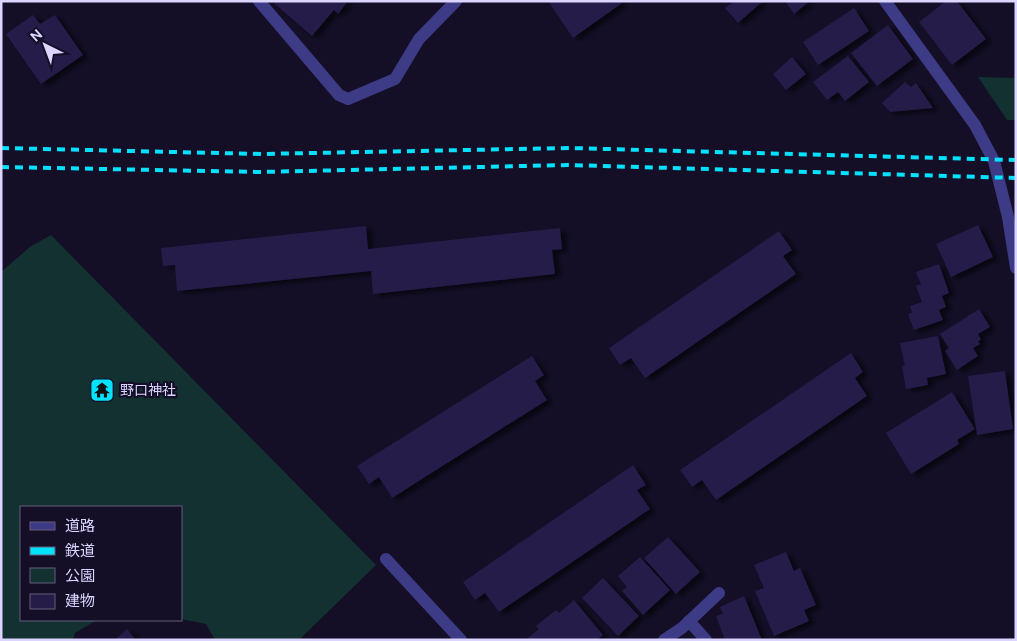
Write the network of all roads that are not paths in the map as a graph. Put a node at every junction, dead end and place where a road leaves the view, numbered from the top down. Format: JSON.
{"nodes":[{"id":1,"x":259,"y":1,"type":"edge"},
{"id":2,"x":456,"y":1,"type":"edge"},
{"id":3,"x":885,"y":1,"type":"edge"},
{"id":4,"x":1012,"y":218,"type":"edge"},
{"id":5,"x":1016,"y":268,"type":"edge"},
{"id":6,"x":386,"y":559,"type":"dead end"},
{"id":7,"x":719,"y":593,"type":"dead end"},
{"id":8,"x":689,"y":621,"type":"junction"},
{"id":9,"x":461,"y":640,"type":"edge"},
{"id":10,"x":664,"y":640,"type":"edge"},
{"id":11,"x":706,"y":640,"type":"edge"}],
"edges":[{"from":1,"to":2,"type":"street"},
{"from":3,"to":4,"type":"street"},
{"from":4,"to":5,"type":"street"},
{"from":6,"to":9,"type":"street"},
{"from":7,"to":8,"type":"street"},
{"from":8,"to":10,"type":"street"},
{"from":8,"to":11,"type":"street"}]}
